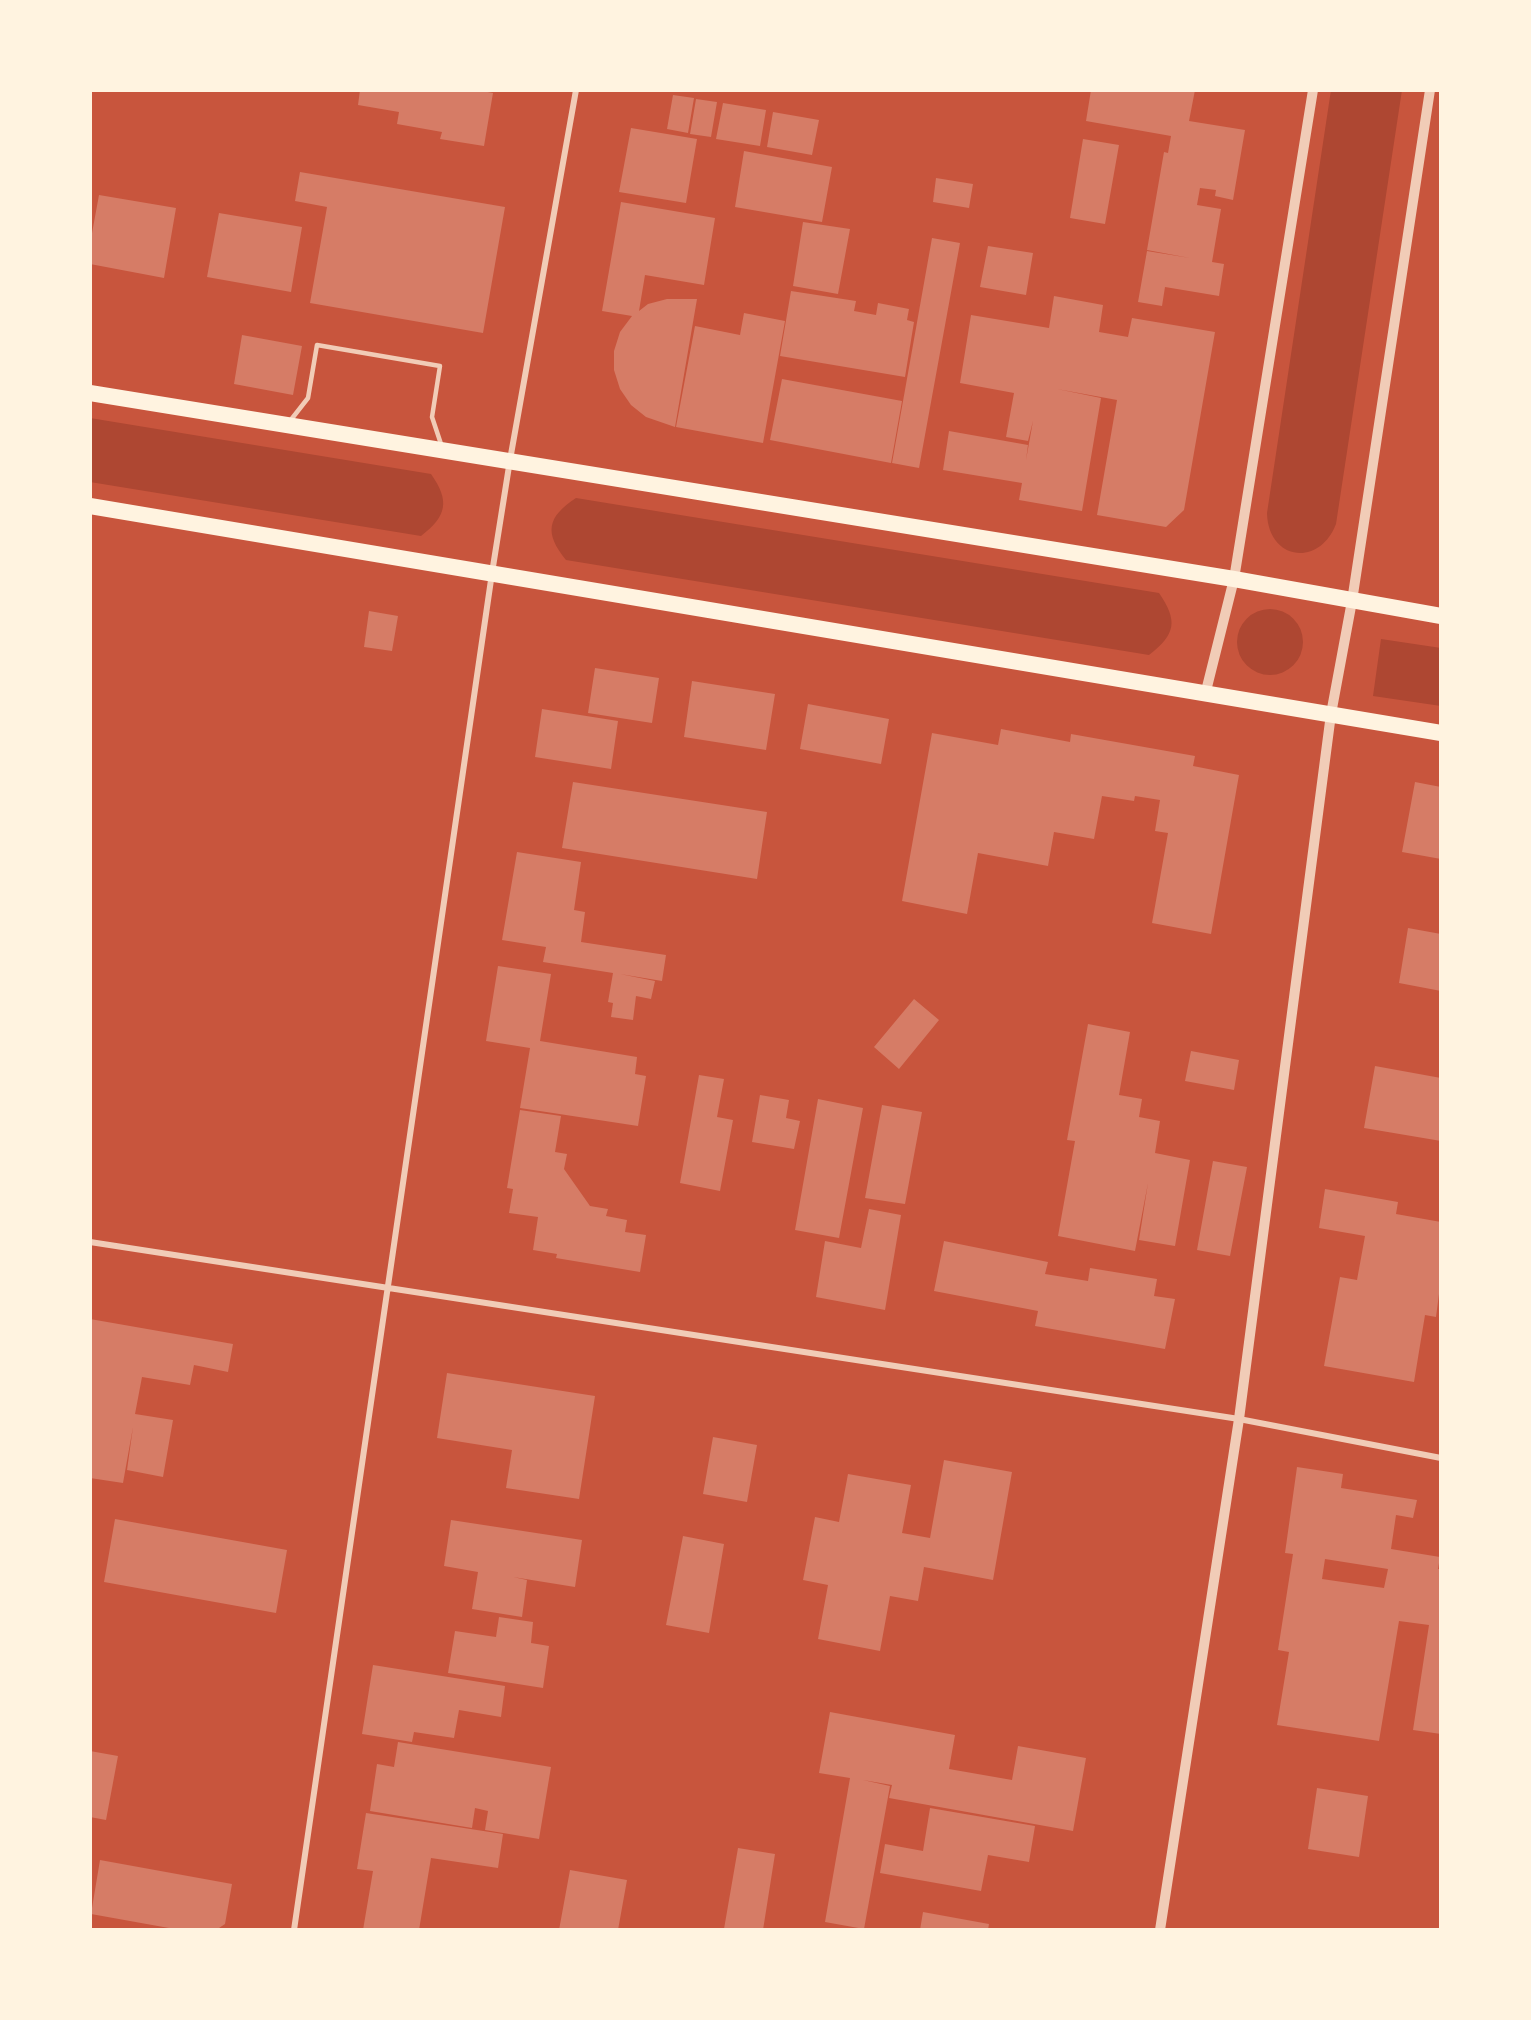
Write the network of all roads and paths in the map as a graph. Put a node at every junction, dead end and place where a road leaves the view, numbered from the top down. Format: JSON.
{"nodes":[{"id":1,"x":576,"y":90,"type":"edge"},
{"id":2,"x":1313,"y":90,"type":"edge"},
{"id":3,"x":1430,"y":90,"type":"edge"},
{"id":4,"x":90,"y":393,"type":"edge"},
{"id":5,"x":286,"y":426,"type":"junction"},
{"id":6,"x":443,"y":450,"type":"junction"},
{"id":7,"x":510,"y":460,"type":"junction"},
{"id":8,"x":90,"y":506,"type":"edge"},
{"id":9,"x":492,"y":573,"type":"junction"},
{"id":10,"x":1234,"y":579,"type":"junction"},
{"id":11,"x":1352,"y":601,"type":"junction"},
{"id":12,"x":1441,"y":616,"type":"edge"},
{"id":13,"x":1204,"y":694,"type":"junction"},
{"id":14,"x":1331,"y":714,"type":"junction"},
{"id":15,"x":1441,"y":733,"type":"edge"},
{"id":16,"x":90,"y":1242,"type":"edge"},
{"id":17,"x":387,"y":1288,"type":"junction"},
{"id":18,"x":1239,"y":1419,"type":"junction"},
{"id":19,"x":1441,"y":1458,"type":"edge"},
{"id":20,"x":294,"y":1930,"type":"edge"},
{"id":21,"x":1160,"y":1930,"type":"edge"}],
"edges":[{"from":1,"to":7,"type":"street"},
{"from":2,"to":10,"type":"street"},
{"from":3,"to":11,"type":"street"},
{"from":4,"to":5,"type":"highway"},
{"from":5,"to":6,"type":"highway"},
{"from":5,"to":6,"type":"lane"},
{"from":6,"to":7,"type":"highway"},
{"from":7,"to":9,"type":"street"},
{"from":7,"to":10,"type":"highway"},
{"from":8,"to":9,"type":"highway"},
{"from":9,"to":13,"type":"highway"},
{"from":9,"to":17,"type":"street"},
{"from":10,"to":11,"type":"highway"},
{"from":10,"to":13,"type":"street"},
{"from":11,"to":12,"type":"highway"},
{"from":11,"to":14,"type":"street"},
{"from":13,"to":14,"type":"highway"},
{"from":14,"to":15,"type":"highway"},
{"from":14,"to":18,"type":"street"},
{"from":16,"to":17,"type":"street"},
{"from":17,"to":18,"type":"street"},
{"from":17,"to":20,"type":"street"},
{"from":18,"to":19,"type":"street"},
{"from":18,"to":21,"type":"street"}]}
